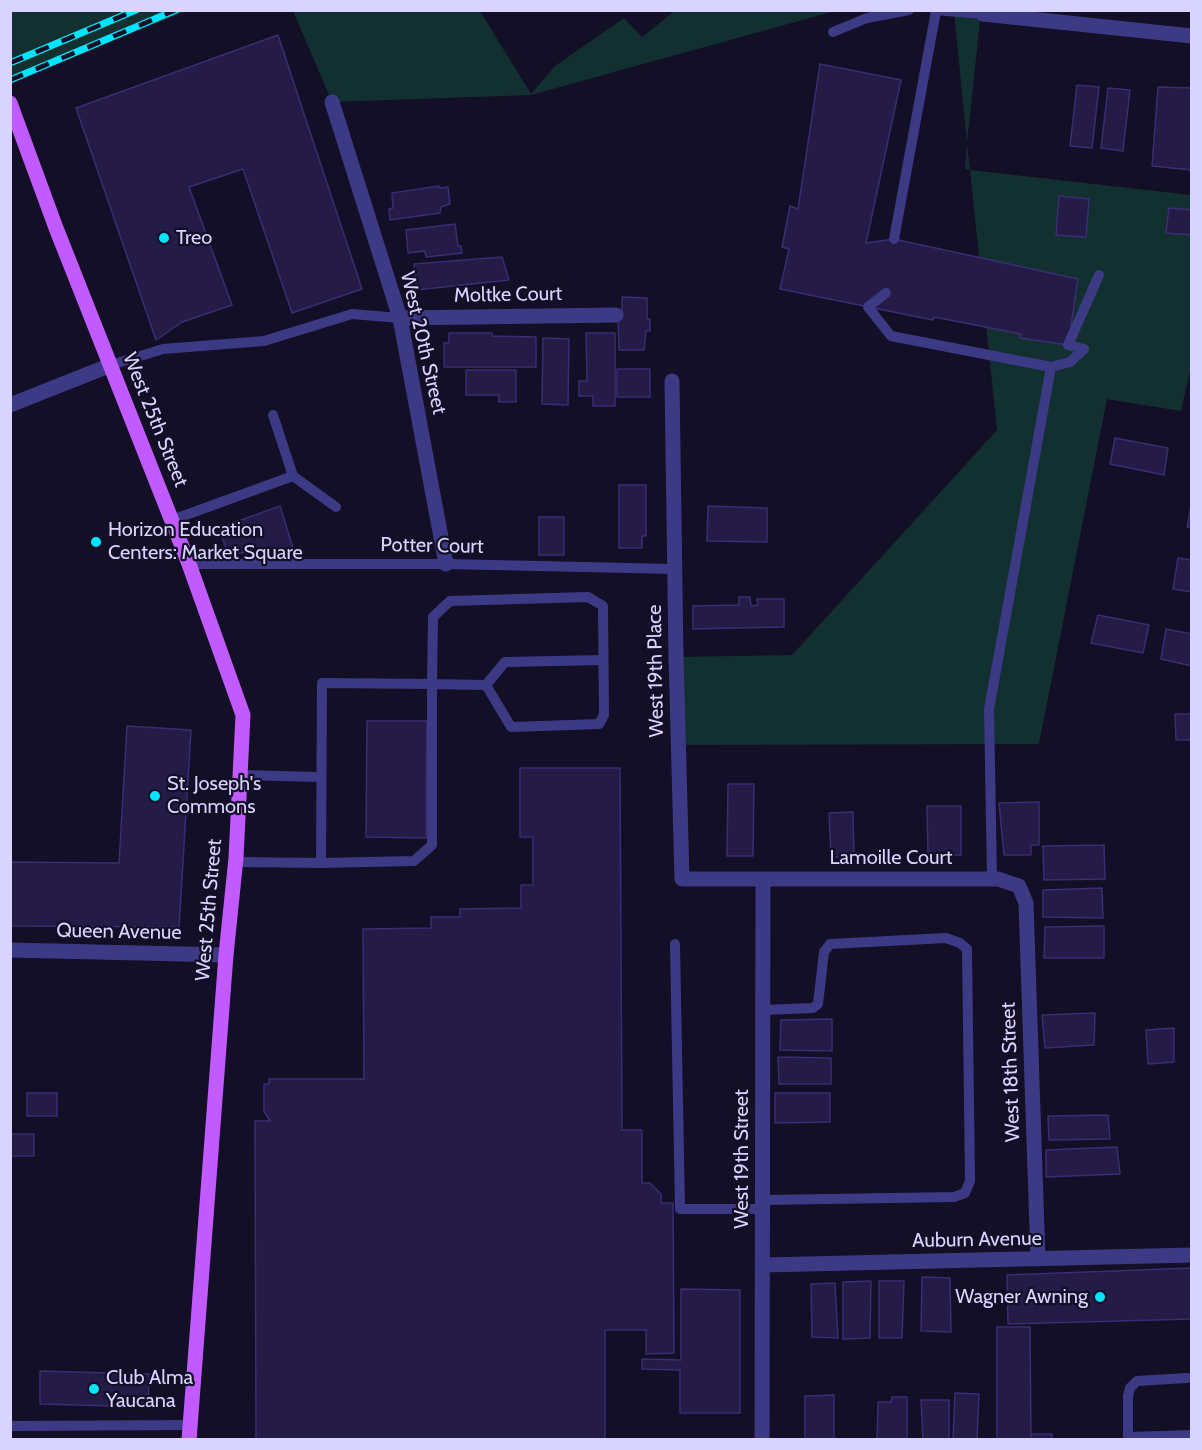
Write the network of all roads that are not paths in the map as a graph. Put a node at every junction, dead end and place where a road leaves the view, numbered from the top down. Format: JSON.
{"nodes":[{"id":1,"x":909,"y":10,"type":"edge"},
{"id":2,"x":935,"y":11,"type":"edge"},
{"id":3,"x":983,"y":14,"type":"joint"},
{"id":4,"x":832,"y":32,"type":"dead end"},
{"id":5,"x":1191,"y":36,"type":"edge"},
{"id":6,"x":332,"y":102,"type":"dead end"},
{"id":7,"x":10,"y":103,"type":"edge"},
{"id":8,"x":894,"y":239,"type":"dead end"},
{"id":9,"x":1099,"y":274,"type":"dead end"},
{"id":10,"x":886,"y":293,"type":"dead end"},
{"id":11,"x":616,"y":315,"type":"dead end"},
{"id":12,"x":400,"y":318,"type":"junction"},
{"id":13,"x":111,"y":365,"type":"junction"},
{"id":14,"x":1051,"y":367,"type":"junction"},
{"id":15,"x":672,"y":381,"type":"dead end"},
{"id":16,"x":10,"y":405,"type":"edge"},
{"id":17,"x":273,"y":415,"type":"dead end"},
{"id":18,"x":293,"y":476,"type":"junction"},
{"id":19,"x":336,"y":507,"type":"dead end"},
{"id":20,"x":172,"y":520,"type":"junction"},
{"id":21,"x":189,"y":564,"type":"junction"},
{"id":22,"x":446,"y":564,"type":"junction"},
{"id":23,"x":675,"y":570,"type":"junction"},
{"id":24,"x":603,"y":660,"type":"junction"},
{"id":25,"x":432,"y":684,"type":"junction"},
{"id":26,"x":486,"y":685,"type":"junction"},
{"id":27,"x":241,"y":775,"type":"junction"},
{"id":28,"x":320,"y":777,"type":"junction"},
{"id":29,"x":235,"y":862,"type":"junction"},
{"id":30,"x":321,"y":863,"type":"junction"},
{"id":31,"x":762,"y":879,"type":"junction"},
{"id":32,"x":992,"y":879,"type":"junction"},
{"id":33,"x":1019,"y":886,"type":"joint"},
{"id":34,"x":675,"y":944,"type":"dead end"},
{"id":35,"x":10,"y":950,"type":"edge"},
{"id":36,"x":226,"y":955,"type":"junction"},
{"id":37,"x":762,"y":1011,"type":"junction"},
{"id":38,"x":762,"y":1204,"type":"junction"},
{"id":39,"x":1191,"y":1255,"type":"edge"},
{"id":40,"x":1038,"y":1259,"type":"junction"},
{"id":41,"x":762,"y":1265,"type":"junction"},
{"id":42,"x":1187,"y":1378,"type":"dead end"},
{"id":43,"x":10,"y":1426,"type":"edge"},
{"id":44,"x":190,"y":1432,"type":"edge"},
{"id":45,"x":1191,"y":1435,"type":"edge"},
{"id":46,"x":1128,"y":1438,"type":"edge"},
{"id":47,"x":762,"y":1440,"type":"edge"}],
"edges":[{"from":1,"to":4,"type":"lane"},
{"from":2,"to":3,"type":"lane"},
{"from":2,"to":8,"type":"lane"},
{"from":3,"to":5,"type":"street"},
{"from":6,"to":12,"type":"street","name":"West 20th Street"},
{"from":7,"to":13,"type":"main road","name":"West 25th Street"},
{"from":9,"to":14,"type":"lane"},
{"from":10,"to":14,"type":"lane"},
{"from":11,"to":12,"type":"street","name":"Moltke Court"},
{"from":12,"to":13,"type":"lane"},
{"from":12,"to":22,"type":"street","name":"West 20th Street"},
{"from":13,"to":16,"type":"street"},
{"from":13,"to":20,"type":"main road","name":"West 25th Street"},
{"from":14,"to":32,"type":"lane"},
{"from":15,"to":23,"type":"street","name":"West 19th Place"},
{"from":17,"to":18,"type":"lane"},
{"from":18,"to":19,"type":"lane"},
{"from":18,"to":20,"type":"lane"},
{"from":20,"to":21,"type":"main road","name":"West 25th Street"},
{"from":21,"to":22,"type":"lane","name":"Potter Court"},
{"from":21,"to":27,"type":"main road","name":"West 25th Street"},
{"from":22,"to":23,"type":"lane","name":"Potter Court"},
{"from":23,"to":31,"type":"street","name":"West 19th Place"},
{"from":24,"to":25,"type":"lane"},
{"from":24,"to":26,"type":"lane"},
{"from":24,"to":26,"type":"lane"},
{"from":25,"to":26,"type":"lane"},
{"from":25,"to":28,"type":"lane"},
{"from":25,"to":30,"type":"lane"},
{"from":27,"to":28,"type":"lane"},
{"from":27,"to":29,"type":"main road","name":"West 25th Street"},
{"from":28,"to":30,"type":"lane"},
{"from":29,"to":30,"type":"lane"},
{"from":29,"to":36,"type":"main road","name":"West 25th Street"},
{"from":31,"to":32,"type":"street","name":"Lamoille Court"},
{"from":31,"to":37,"type":"street","name":"West 19th Street"},
{"from":32,"to":33,"type":"street","name":"Lamoille Court"},
{"from":33,"to":40,"type":"street","name":"West 18th Street"},
{"from":34,"to":38,"type":"lane"},
{"from":35,"to":36,"type":"street","name":"Queen Avenue"},
{"from":36,"to":44,"type":"main road","name":"West 25th Street"},
{"from":37,"to":38,"type":"street","name":"West 19th Street"},
{"from":37,"to":38,"type":"lane"},
{"from":38,"to":41,"type":"street","name":"West 19th Street"},
{"from":39,"to":40,"type":"street","name":"Auburn Avenue"},
{"from":40,"to":41,"type":"street","name":"Auburn Avenue"},
{"from":41,"to":47,"type":"street","name":"West 19th Street"},
{"from":42,"to":46,"type":"lane"},
{"from":43,"to":44,"type":"lane"},
{"from":45,"to":46,"type":"lane"}]}
